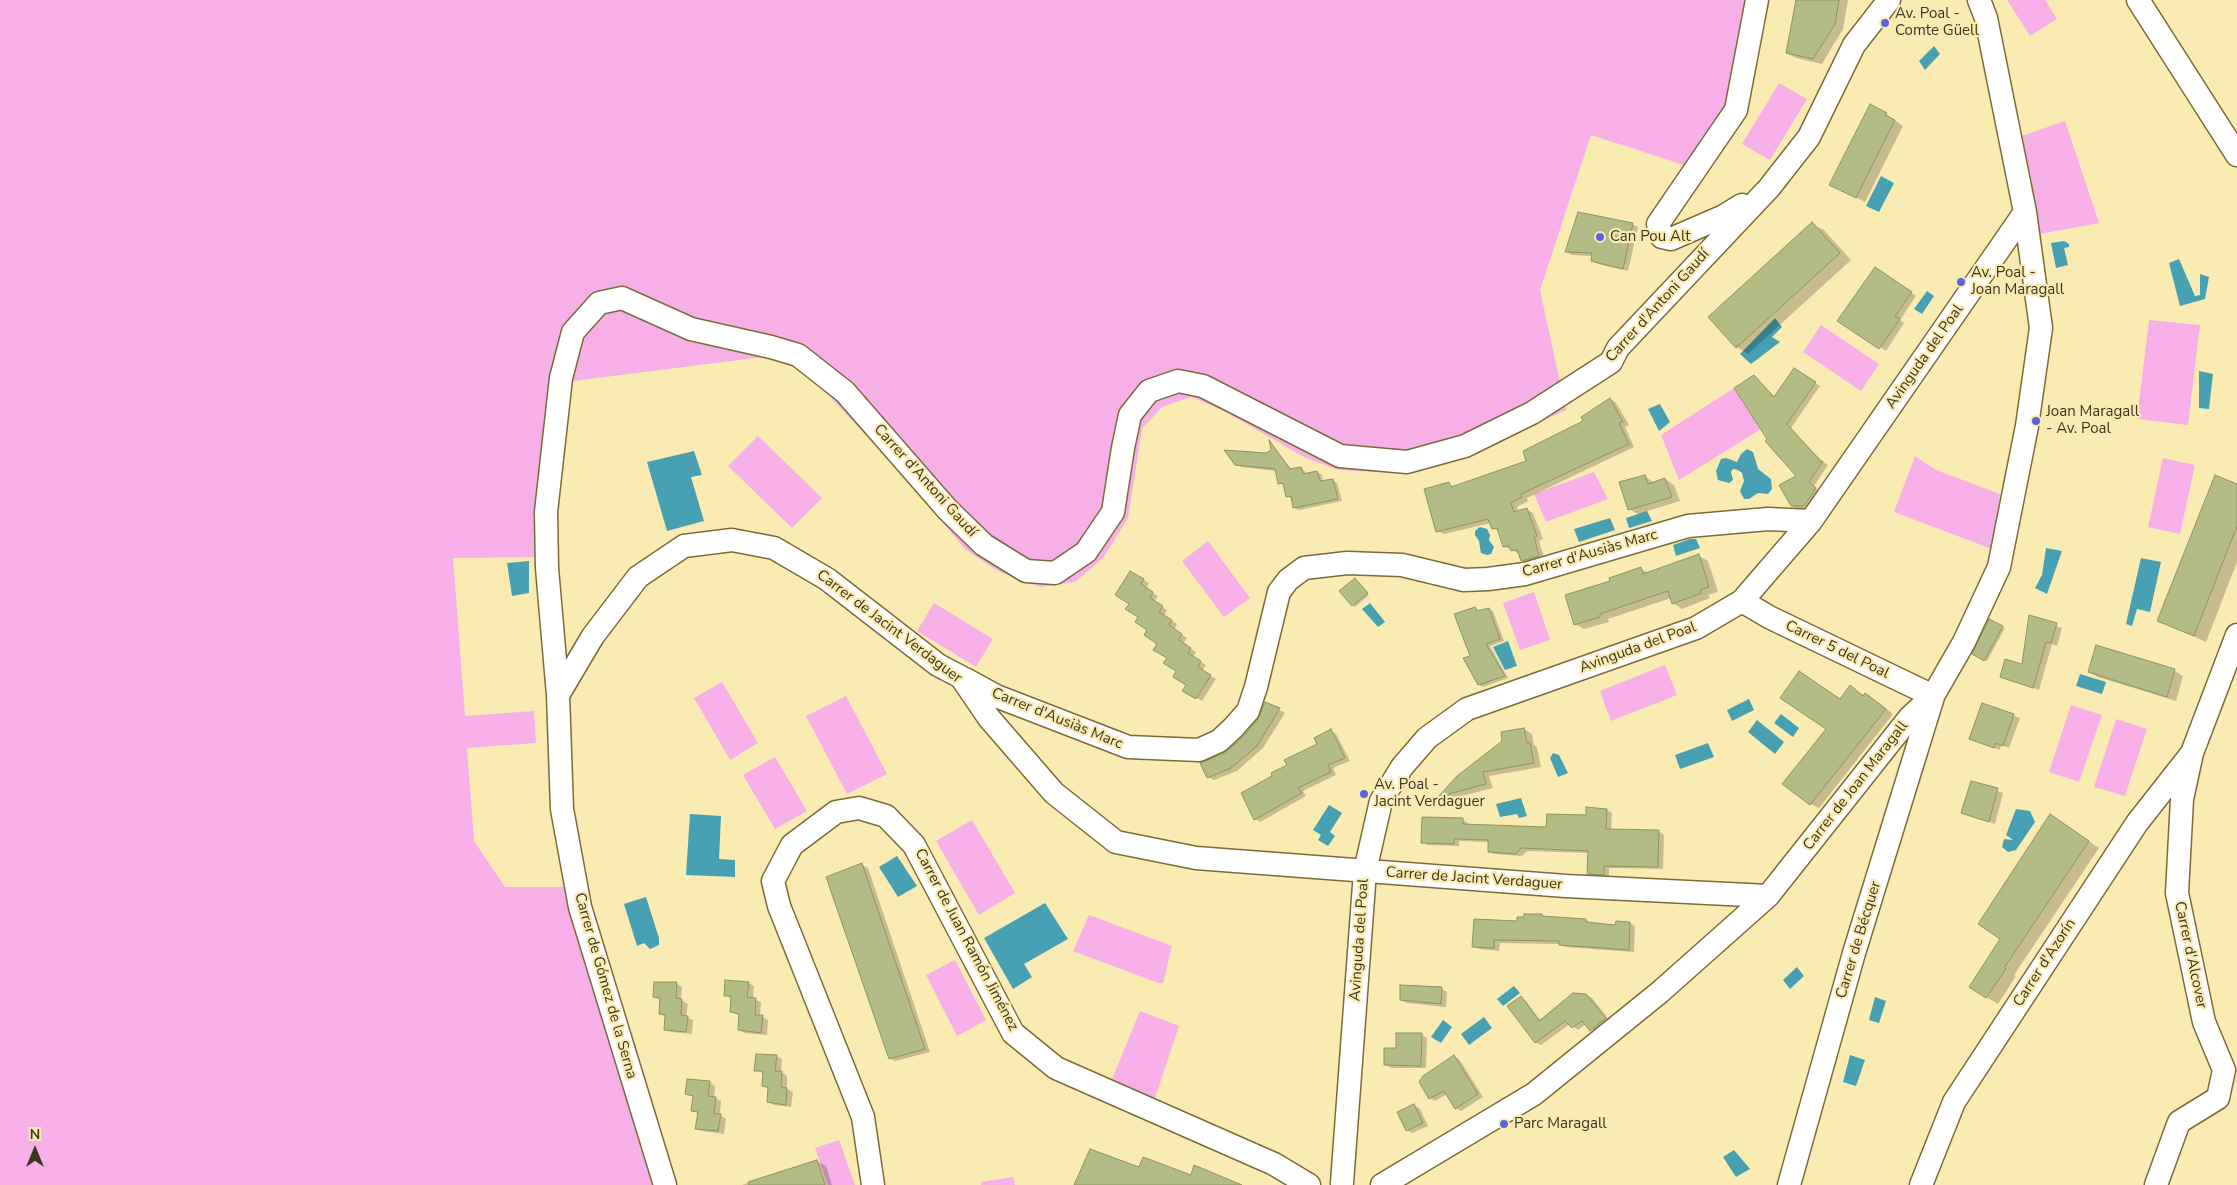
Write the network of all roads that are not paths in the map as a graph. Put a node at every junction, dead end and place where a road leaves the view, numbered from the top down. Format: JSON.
{"nodes":[{"id":1,"x":1758,"y":0,"type":"edge"},
{"id":2,"x":1889,"y":0,"type":"edge"},
{"id":3,"x":1980,"y":0,"type":"edge"},
{"id":4,"x":2138,"y":0,"type":"edge"},
{"id":5,"x":2237,"y":155,"type":"edge"},
{"id":6,"x":1769,"y":188,"type":"junction"},
{"id":7,"x":2025,"y":212,"type":"junction"},
{"id":8,"x":1811,"y":521,"type":"junction"},
{"id":9,"x":1742,"y":601,"type":"junction"},
{"id":10,"x":2237,"y":635,"type":"edge"},
{"id":11,"x":961,"y":677,"type":"junction"},
{"id":12,"x":558,"y":695,"type":"junction"},
{"id":13,"x":1933,"y":696,"type":"junction"},
{"id":14,"x":2192,"y":753,"type":"junction"},
{"id":15,"x":1365,"y":871,"type":"junction"},
{"id":16,"x":1768,"y":896,"type":"junction"},
{"id":17,"x":2231,"y":1070,"type":"edge"},
{"id":18,"x":1339,"y":1184,"type":"edge"},
{"id":19,"x":665,"y":1185,"type":"edge"},
{"id":20,"x":873,"y":1185,"type":"edge"},
{"id":21,"x":1309,"y":1185,"type":"edge"},
{"id":22,"x":1382,"y":1185,"type":"edge"},
{"id":23,"x":1790,"y":1185,"type":"edge"},
{"id":24,"x":1921,"y":1185,"type":"edge"},
{"id":25,"x":2156,"y":1185,"type":"edge"}],
"edges":[{"from":1,"to":6,"type":"street"},
{"from":2,"to":6,"type":"street"},
{"from":3,"to":7,"type":"street"},
{"from":4,"to":5,"type":"street"},
{"from":6,"to":12,"type":"street","name":"Carrer d'Antoni Gaudí"},
{"from":7,"to":8,"type":"street","name":"Avinguda del Poal"},
{"from":7,"to":13,"type":"street","name":"Carrer de Joan Maragall"},
{"from":8,"to":9,"type":"street","name":"Avinguda del Poal"},
{"from":8,"to":11,"type":"street","name":"Carrer d'Ausiàs Marc"},
{"from":9,"to":13,"type":"street","name":"Carrer 5 del Poal"},
{"from":9,"to":15,"type":"street","name":"Avinguda del Poal"},
{"from":10,"to":14,"type":"street","name":"Carrer d'Alcover"},
{"from":11,"to":12,"type":"street","name":"Carrer de Jacint Verdaguer"},
{"from":11,"to":15,"type":"street","name":"Carrer de Jacint Verdaguer"},
{"from":12,"to":19,"type":"street","name":"Carrer de Gómez de la Serna"},
{"from":13,"to":16,"type":"street","name":"Carrer de Joan Maragall"},
{"from":13,"to":23,"type":"street","name":"Carrer de Bécquer"},
{"from":14,"to":17,"type":"street","name":"Carrer d'Alcover"},
{"from":14,"to":24,"type":"street","name":"Carrer d'Azorín"},
{"from":15,"to":16,"type":"street","name":"Carrer de Jacint Verdaguer"},
{"from":15,"to":18,"type":"street","name":"Avinguda del Poal"},
{"from":16,"to":22,"type":"street","name":"Carrer de Joan Maragall"},
{"from":17,"to":25,"type":"street"},
{"from":20,"to":21,"type":"street","name":"Carrer de Juan Ramón Jiménez"}]}
